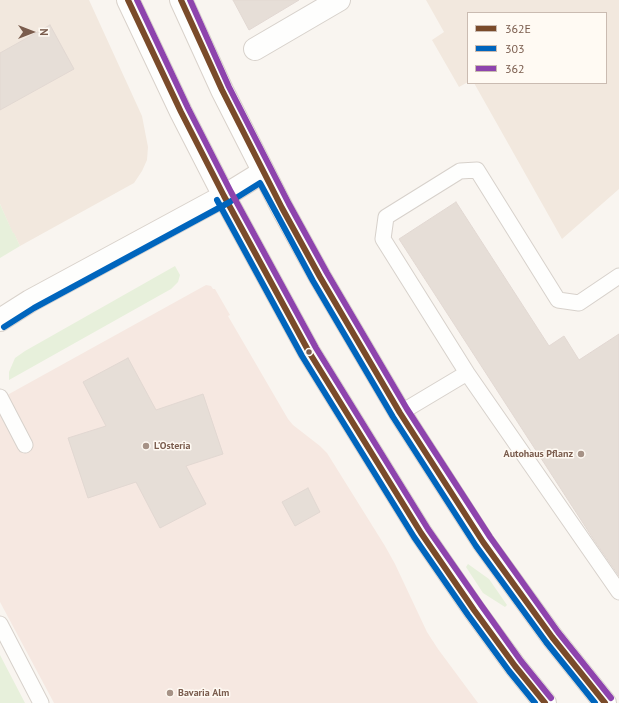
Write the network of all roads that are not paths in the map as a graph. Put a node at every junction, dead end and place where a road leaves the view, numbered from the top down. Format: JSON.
{"nodes":[{"id":1,"x":128,"y":0,"type":"edge"},
{"id":2,"x":181,"y":0,"type":"edge"},
{"id":3,"x":339,"y":0,"type":"edge"},
{"id":4,"x":255,"y":49,"type":"dead end"},
{"id":5,"x":263,"y":172,"type":"junction"},
{"id":6,"x":224,"y":196,"type":"junction"},
{"id":7,"x":617,"y":282,"type":"edge"},
{"id":8,"x":0,"y":320,"type":"edge"},
{"id":9,"x":467,"y":373,"type":"junction"},
{"id":10,"x":0,"y":397,"type":"edge"},
{"id":11,"x":400,"y":413,"type":"junction"},
{"id":12,"x":25,"y":445,"type":"dead end"},
{"id":13,"x":619,"y":592,"type":"edge"},
{"id":14,"x":0,"y":624,"type":"edge"},
{"id":15,"x":41,"y":703,"type":"edge"},
{"id":16,"x":545,"y":703,"type":"edge"},
{"id":17,"x":605,"y":703,"type":"edge"}],
"edges":[{"from":1,"to":6,"type":"main road"},
{"from":2,"to":5,"type":"main road"},
{"from":3,"to":4,"type":"main road"},
{"from":5,"to":6,"type":"main road"},
{"from":5,"to":11,"type":"main road"},
{"from":6,"to":8,"type":"main road"},
{"from":6,"to":16,"type":"main road"},
{"from":7,"to":9,"type":"lane"},
{"from":9,"to":11,"type":"lane"},
{"from":9,"to":13,"type":"lane"},
{"from":10,"to":12,"type":"lane"},
{"from":11,"to":17,"type":"main road"},
{"from":14,"to":15,"type":"lane"}]}
